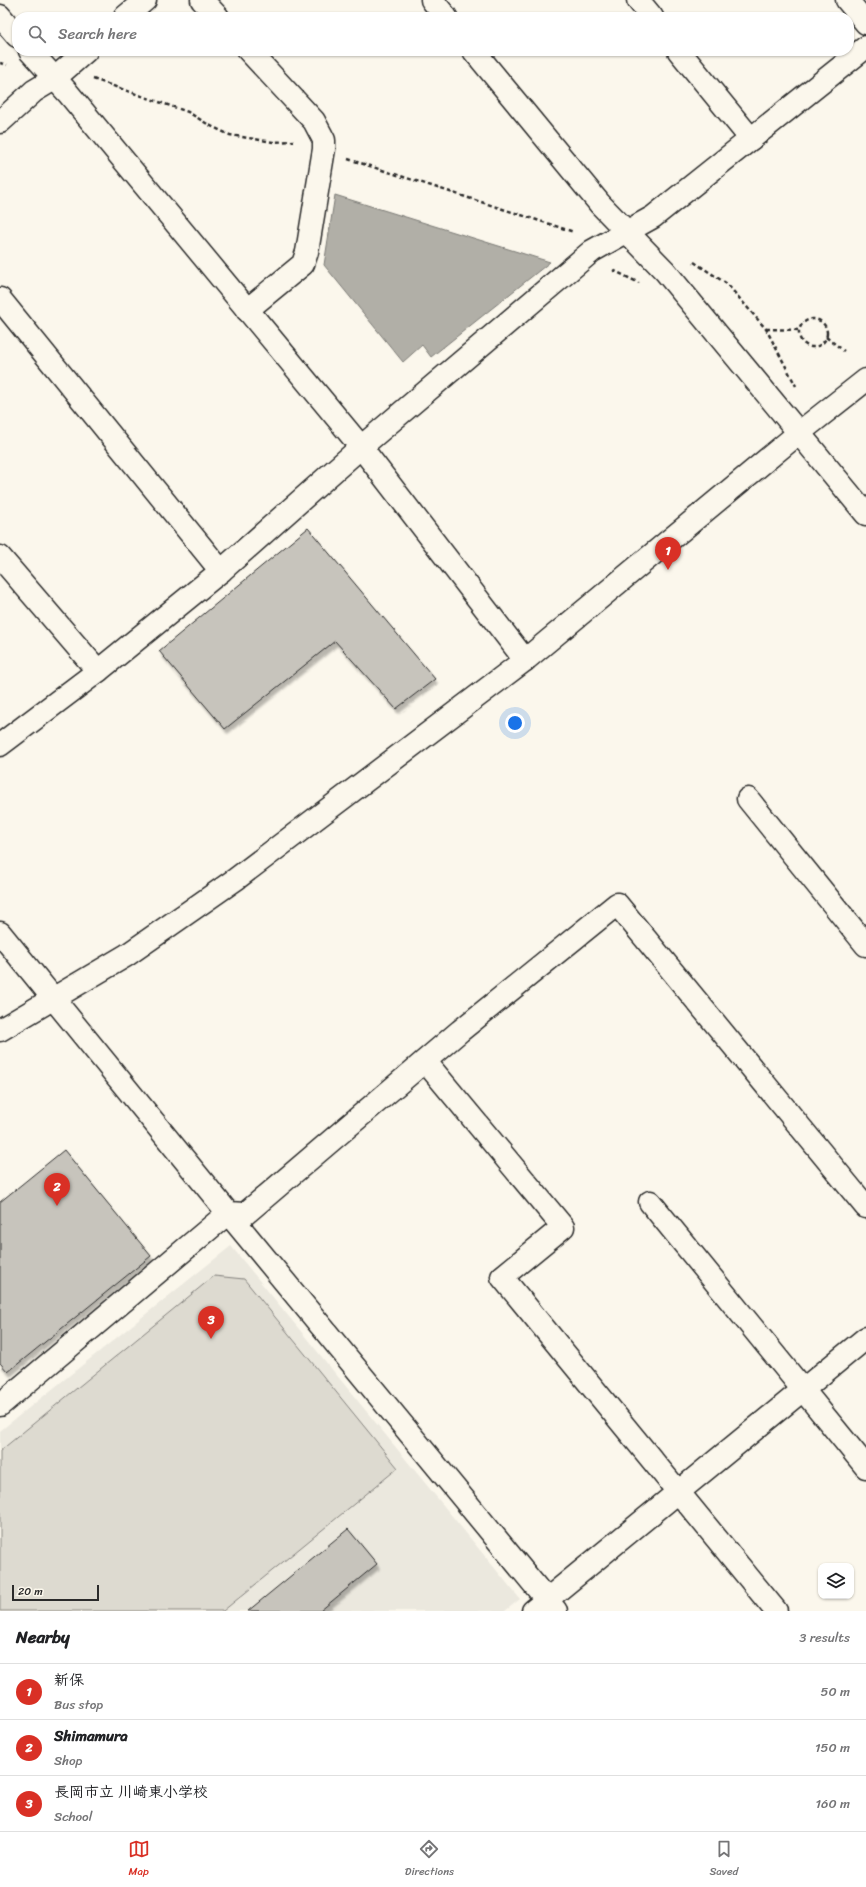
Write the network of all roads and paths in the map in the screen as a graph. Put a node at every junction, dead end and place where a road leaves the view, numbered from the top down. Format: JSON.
{"nodes":[{"id":1,"x":145,"y":0,"type":"edge"},
{"id":2,"x":202,"y":0,"type":"edge"},
{"id":3,"x":432,"y":0,"type":"edge"},
{"id":4,"x":638,"y":0,"type":"edge"},
{"id":5,"x":847,"y":0,"type":"edge"},
{"id":6,"x":131,"y":12,"type":"edge"},
{"id":7,"x":213,"y":12,"type":"edge"},
{"id":8,"x":442,"y":12,"type":"edge"},
{"id":9,"x":648,"y":12,"type":"edge"},
{"id":10,"x":0,"y":16,"type":"edge"},
{"id":11,"x":866,"y":23,"type":"edge"},
{"id":12,"x":12,"y":30,"type":"edge"},
{"id":13,"x":866,"y":47,"type":"edge"},
{"id":14,"x":34,"y":56,"type":"edge"},
{"id":15,"x":80,"y":56,"type":"edge"},
{"id":16,"x":254,"y":56,"type":"edge"},
{"id":17,"x":478,"y":56,"type":"edge"},
{"id":18,"x":683,"y":56,"type":"edge"},
{"id":19,"x":93,"y":78,"type":"dead end"},
{"id":20,"x":54,"y":79,"type":"junction"},
{"id":21,"x":0,"y":122,"type":"edge"},
{"id":22,"x":751,"y":139,"type":"junction"},
{"id":23,"x":297,"y":141,"type":"dead end"},
{"id":24,"x":347,"y":158,"type":"dead end"},
{"id":25,"x":574,"y":232,"type":"dead end"},
{"id":26,"x":626,"y":232,"type":"junction"},
{"id":27,"x":690,"y":260,"type":"dead end"},
{"id":28,"x":607,"y":266,"type":"dead end"},
{"id":29,"x":641,"y":284,"type":"dead end"},
{"id":30,"x":0,"y":299,"type":"edge"},
{"id":31,"x":247,"y":310,"type":"junction"},
{"id":32,"x":766,"y":329,"type":"junction"},
{"id":33,"x":799,"y":330,"type":"junction"},
{"id":34,"x":826,"y":337,"type":"junction"},
{"id":35,"x":844,"y":352,"type":"dead end"},
{"id":36,"x":866,"y":380,"type":"edge"},
{"id":37,"x":796,"y":387,"type":"dead end"},
{"id":38,"x":800,"y":432,"type":"junction"},
{"id":39,"x":361,"y":447,"type":"junction"},
{"id":40,"x":866,"y":514,"type":"edge"},
{"id":41,"x":0,"y":557,"type":"edge"},
{"id":42,"x":221,"y":571,"type":"junction"},
{"id":43,"x":525,"y":660,"type":"junction"},
{"id":44,"x":98,"y":671,"type":"junction"},
{"id":45,"x":0,"y":745,"type":"edge"},
{"id":46,"x":748,"y":799,"type":"dead end"},
{"id":47,"x":0,"y":933,"type":"edge"},
{"id":48,"x":866,"y":945,"type":"edge"},
{"id":49,"x":53,"y":999,"type":"junction"},
{"id":50,"x":0,"y":1030,"type":"edge"},
{"id":51,"x":425,"y":1061,"type":"junction"},
{"id":52,"x":650,"y":1202,"type":"dead end"},
{"id":53,"x":866,"y":1207,"type":"edge"},
{"id":54,"x":228,"y":1214,"type":"junction"},
{"id":55,"x":866,"y":1338,"type":"edge"},
{"id":56,"x":803,"y":1390,"type":"junction"},
{"id":57,"x":0,"y":1405,"type":"edge"},
{"id":58,"x":866,"y":1467,"type":"edge"},
{"id":59,"x":677,"y":1492,"type":"junction"},
{"id":60,"x":545,"y":1607,"type":"edge"},
{"id":61,"x":776,"y":1611,"type":"edge"}],
"edges":[{"from":1,"to":6,"type":"street"},
{"from":2,"to":7,"type":"street"},
{"from":3,"to":8,"type":"street"},
{"from":4,"to":9,"type":"street"},
{"from":5,"to":11,"type":"street"},
{"from":10,"to":12,"type":"street"},
{"from":13,"to":22,"type":"street"},
{"from":14,"to":20,"type":"street"},
{"from":15,"to":20,"type":"street"},
{"from":16,"to":31,"type":"street"},
{"from":17,"to":26,"type":"street"},
{"from":18,"to":22,"type":"street"},
{"from":19,"to":23,"type":"path"},
{"from":20,"to":21,"type":"street"},
{"from":20,"to":31,"type":"street"},
{"from":22,"to":26,"type":"street"},
{"from":24,"to":25,"type":"path"},
{"from":26,"to":38,"type":"street"},
{"from":26,"to":39,"type":"street"},
{"from":27,"to":32,"type":"path"},
{"from":28,"to":29,"type":"path"},
{"from":30,"to":42,"type":"street"},
{"from":31,"to":39,"type":"street"},
{"from":32,"to":33,"type":"path"},
{"from":32,"to":37,"type":"path"},
{"from":33,"to":34,"type":"path"},
{"from":33,"to":34,"type":"path"},
{"from":34,"to":35,"type":"path"},
{"from":36,"to":38,"type":"street"},
{"from":38,"to":40,"type":"street"},
{"from":38,"to":43,"type":"street"},
{"from":39,"to":42,"type":"street"},
{"from":39,"to":43,"type":"street"},
{"from":41,"to":44,"type":"street"},
{"from":42,"to":44,"type":"street"},
{"from":43,"to":49,"type":"street"},
{"from":44,"to":45,"type":"street"},
{"from":46,"to":48,"type":"street"},
{"from":47,"to":49,"type":"street"},
{"from":49,"to":50,"type":"street"},
{"from":49,"to":54,"type":"street"},
{"from":51,"to":53,"type":"street"},
{"from":51,"to":54,"type":"street"},
{"from":51,"to":59,"type":"street"},
{"from":52,"to":56,"type":"street"},
{"from":54,"to":57,"type":"street"},
{"from":54,"to":60,"type":"street"},
{"from":55,"to":56,"type":"street"},
{"from":56,"to":58,"type":"street"},
{"from":56,"to":59,"type":"street"},
{"from":59,"to":60,"type":"street"},
{"from":59,"to":61,"type":"street"}]}
